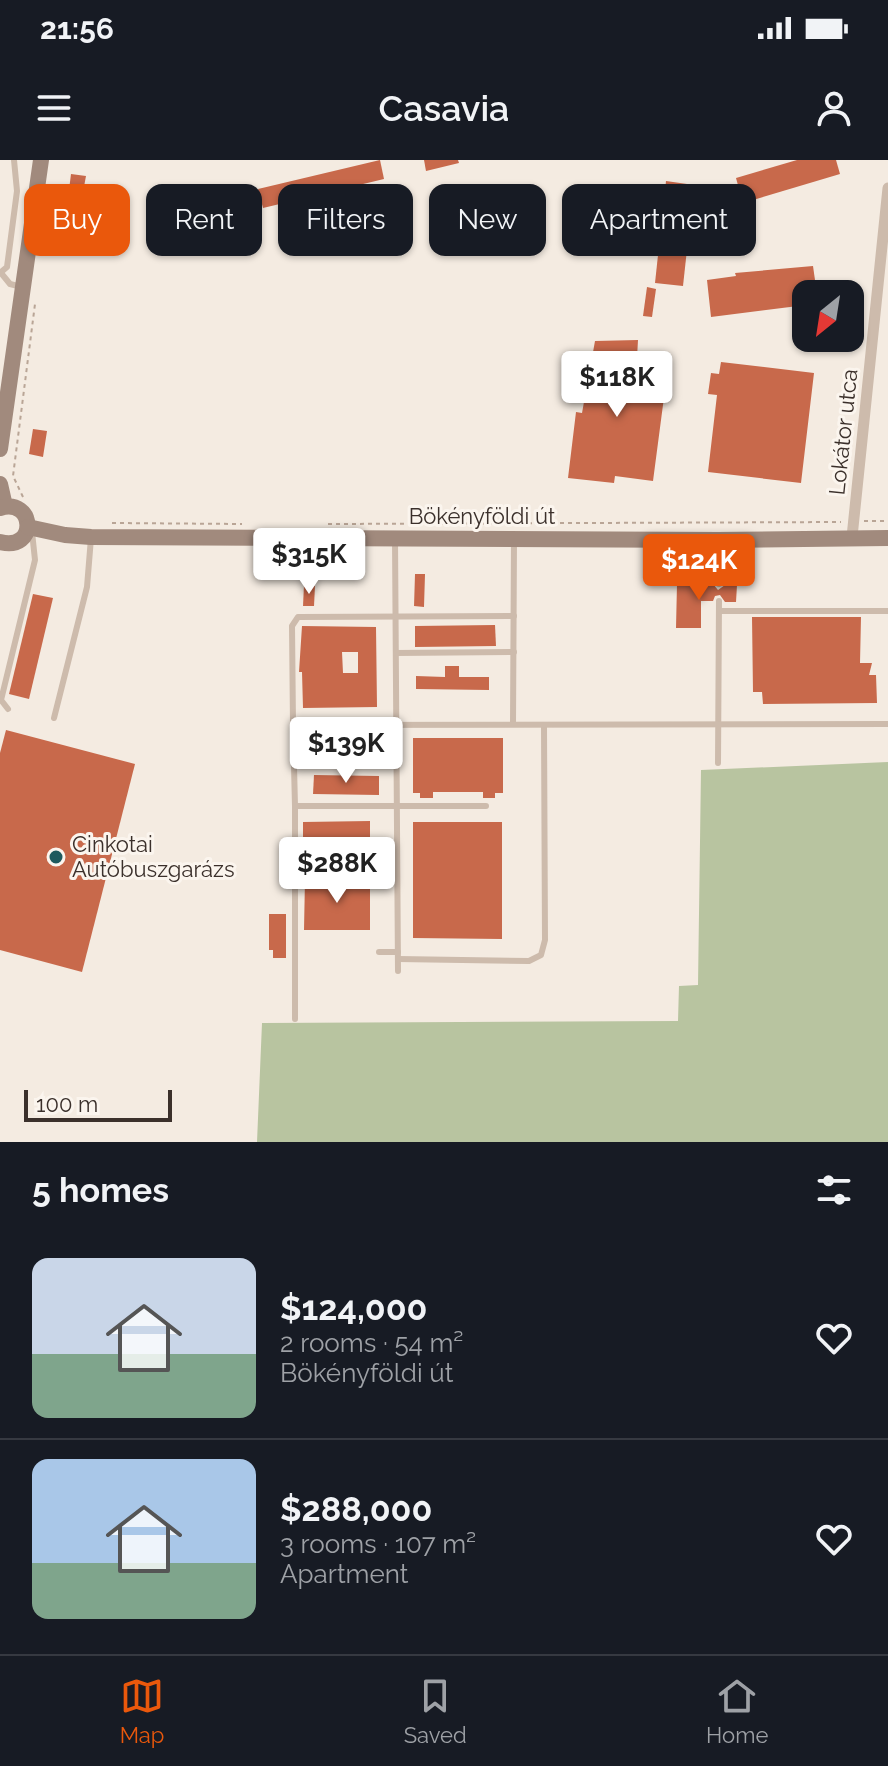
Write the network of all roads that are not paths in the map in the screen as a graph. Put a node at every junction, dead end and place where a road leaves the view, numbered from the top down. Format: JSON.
{"nodes":[{"id":1,"x":14,"y":160,"type":"edge"},
{"id":2,"x":41,"y":160,"type":"edge"},
{"id":3,"x":888,"y":188,"type":"edge"},
{"id":4,"x":0,"y":273,"type":"edge"},
{"id":5,"x":29,"y":292,"type":"junction"},
{"id":6,"x":0,"y":449,"type":"edge"},
{"id":7,"x":0,"y":484,"type":"edge"},
{"id":8,"x":3,"y":507,"type":"edge"},
{"id":9,"x":30,"y":528,"type":"junction"},
{"id":10,"x":853,"y":529,"type":"junction"},
{"id":11,"x":91,"y":537,"type":"junction"},
{"id":12,"x":395,"y":537,"type":"junction"},
{"id":13,"x":514,"y":537,"type":"junction"},
{"id":14,"x":888,"y":538,"type":"edge"},
{"id":15,"x":718,"y":540,"type":"junction"},
{"id":16,"x":0,"y":542,"type":"edge"},
{"id":17,"x":719,"y":584,"type":"dead end"},
{"id":18,"x":719,"y":601,"type":"dead end"},
{"id":19,"x":719,"y":611,"type":"junction"},
{"id":20,"x":888,"y":611,"type":"edge"},
{"id":21,"x":396,"y":615,"type":"junction"},
{"id":22,"x":514,"y":616,"type":"junction"},
{"id":23,"x":514,"y":652,"type":"junction"},
{"id":24,"x":396,"y":653,"type":"junction"},
{"id":25,"x":8,"y":709,"type":"dead end"},
{"id":26,"x":54,"y":718,"type":"dead end"},
{"id":27,"x":397,"y":724,"type":"junction"},
{"id":28,"x":513,"y":724,"type":"junction"},
{"id":29,"x":888,"y":724,"type":"edge"},
{"id":30,"x":293,"y":725,"type":"junction"},
{"id":31,"x":347,"y":725,"type":"junction"},
{"id":32,"x":544,"y":725,"type":"junction"},
{"id":33,"x":718,"y":726,"type":"junction"},
{"id":34,"x":718,"y":763,"type":"dead end"},
{"id":35,"x":345,"y":765,"type":"dead end"},
{"id":36,"x":295,"y":806,"type":"junction"},
{"id":37,"x":397,"y":806,"type":"junction"},
{"id":38,"x":486,"y":806,"type":"dead end"},
{"id":39,"x":295,"y":855,"type":"junction"},
{"id":40,"x":322,"y":855,"type":"junction"},
{"id":41,"x":397,"y":855,"type":"junction"},
{"id":42,"x":322,"y":878,"type":"dead end"},
{"id":43,"x":379,"y":952,"type":"dead end"},
{"id":44,"x":398,"y":956,"type":"junction"},
{"id":45,"x":398,"y":971,"type":"dead end"},
{"id":46,"x":295,"y":1019,"type":"dead end"}],
"edges":[{"from":1,"to":4,"type":"lane"},
{"from":2,"to":5,"type":"street"},
{"from":3,"to":10,"type":"street","name":"Lokátor utca"},
{"from":4,"to":5,"type":"lane"},
{"from":5,"to":6,"type":"street"},
{"from":7,"to":8,"type":"street"},
{"from":8,"to":9,"type":"street"},
{"from":9,"to":11,"type":"street","name":"Bökényföldi út"},
{"from":9,"to":16,"type":"street"},
{"from":9,"to":25,"type":"lane"},
{"from":10,"to":14,"type":"street","name":"Bökényföldi út"},
{"from":10,"to":15,"type":"street","name":"Bökényföldi út"},
{"from":11,"to":12,"type":"street","name":"Bökényföldi út"},
{"from":11,"to":26,"type":"lane"},
{"from":12,"to":13,"type":"street","name":"Bökényföldi út"},
{"from":12,"to":21,"type":"lane"},
{"from":13,"to":15,"type":"street","name":"Bökényföldi út"},
{"from":13,"to":22,"type":"lane"},
{"from":15,"to":17,"type":"lane"},
{"from":18,"to":19,"type":"lane"},
{"from":19,"to":20,"type":"lane"},
{"from":19,"to":33,"type":"lane"},
{"from":21,"to":22,"type":"lane"},
{"from":21,"to":24,"type":"lane"},
{"from":21,"to":30,"type":"lane"},
{"from":22,"to":23,"type":"lane"},
{"from":23,"to":24,"type":"lane"},
{"from":23,"to":28,"type":"lane"},
{"from":24,"to":27,"type":"lane"},
{"from":27,"to":28,"type":"lane"},
{"from":27,"to":31,"type":"lane"},
{"from":27,"to":37,"type":"lane"},
{"from":28,"to":32,"type":"lane"},
{"from":29,"to":33,"type":"lane"},
{"from":30,"to":31,"type":"lane"},
{"from":30,"to":36,"type":"lane"},
{"from":31,"to":35,"type":"lane"},
{"from":32,"to":33,"type":"lane"},
{"from":32,"to":44,"type":"lane"},
{"from":33,"to":34,"type":"lane"},
{"from":36,"to":37,"type":"lane"},
{"from":36,"to":39,"type":"lane"},
{"from":37,"to":38,"type":"lane"},
{"from":37,"to":41,"type":"lane"},
{"from":39,"to":40,"type":"lane"},
{"from":39,"to":46,"type":"lane"},
{"from":40,"to":41,"type":"lane"},
{"from":40,"to":42,"type":"lane"},
{"from":41,"to":44,"type":"lane"},
{"from":43,"to":44,"type":"lane"},
{"from":44,"to":45,"type":"lane"}]}
